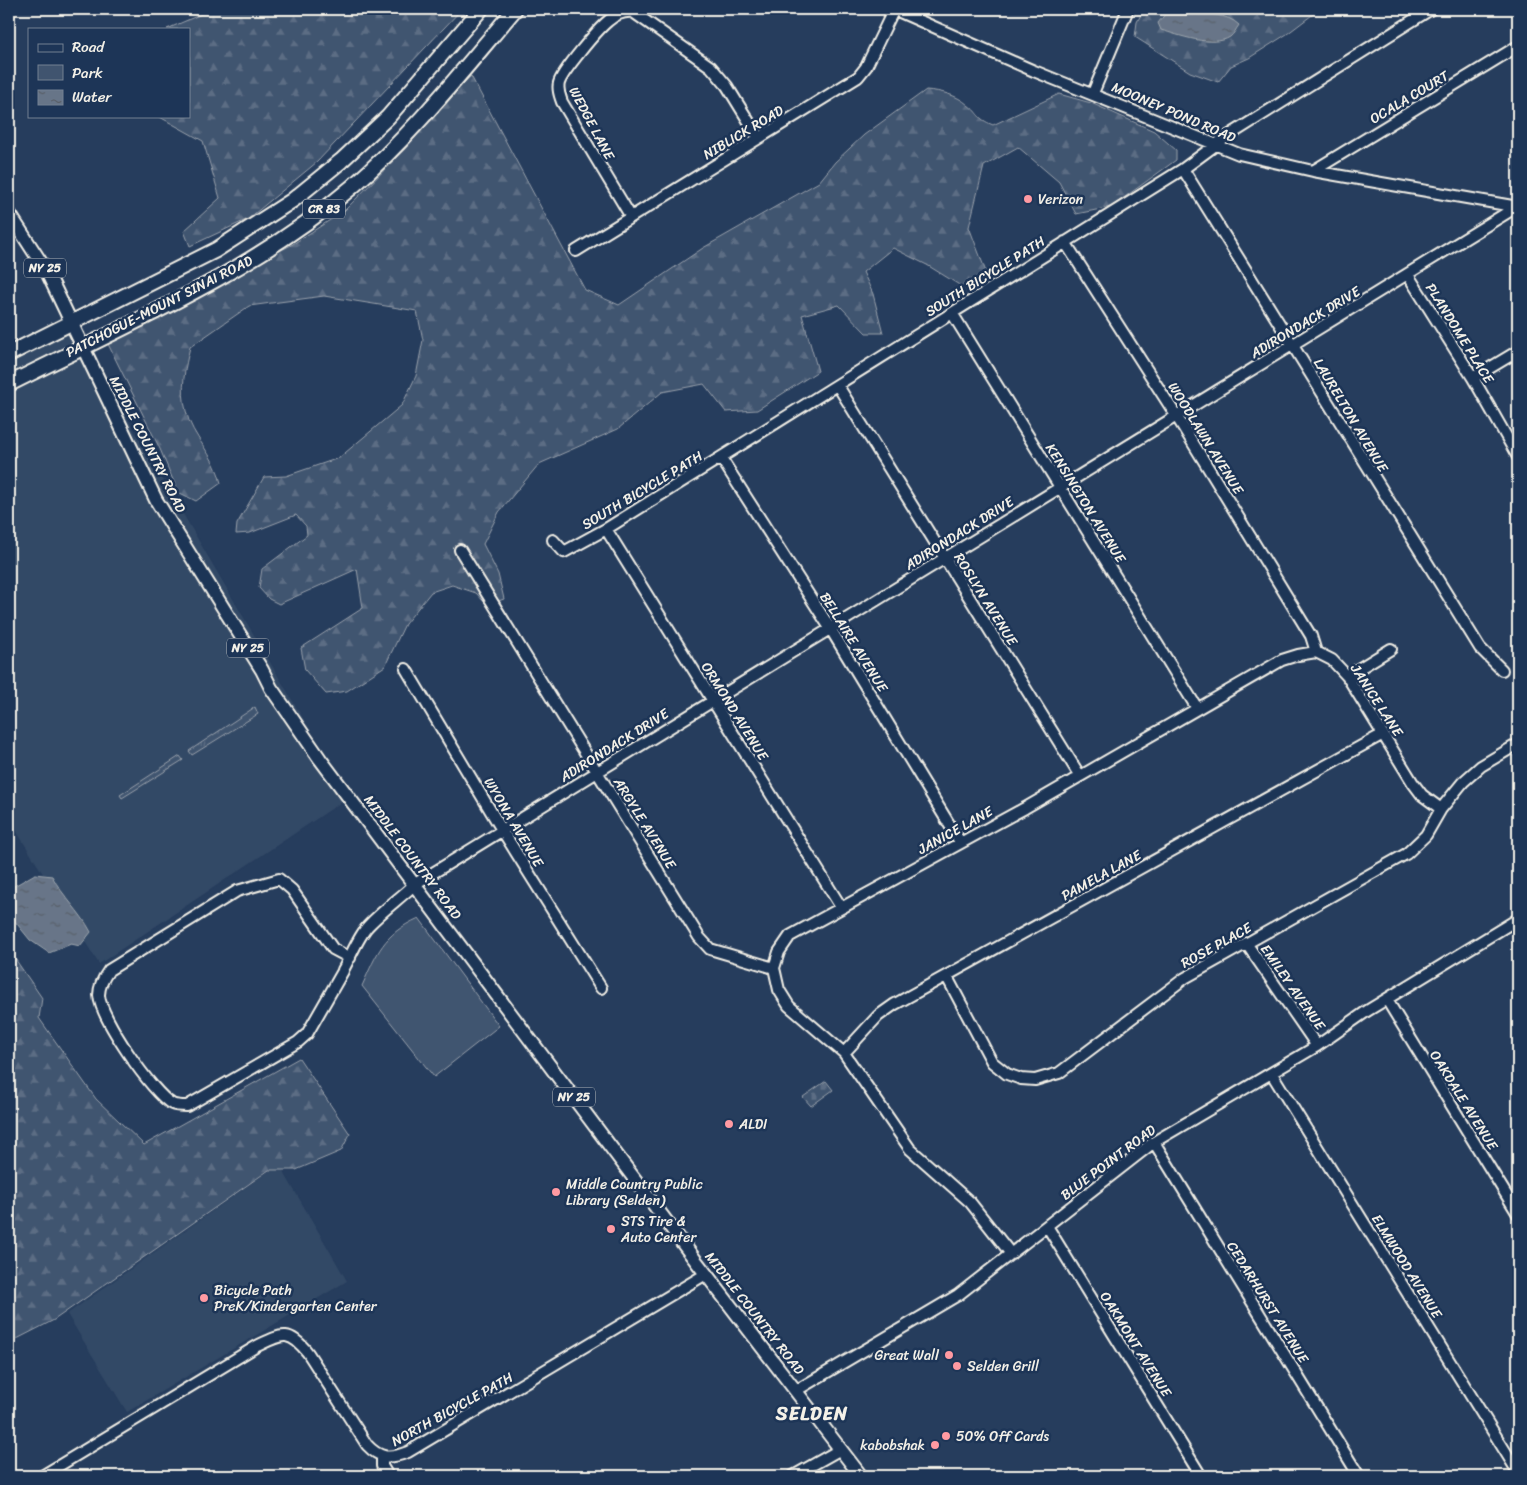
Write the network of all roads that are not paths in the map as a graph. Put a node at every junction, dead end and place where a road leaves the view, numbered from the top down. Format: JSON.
{"nodes":[{"id":1,"x":481,"y":9,"type":"edge"},
{"id":2,"x":515,"y":9,"type":"edge"},
{"id":3,"x":893,"y":9,"type":"edge"},
{"id":4,"x":1128,"y":9,"type":"edge"},
{"id":5,"x":1431,"y":9,"type":"edge"},
{"id":6,"x":626,"y":10,"type":"edge"},
{"id":7,"x":1518,"y":46,"type":"edge"},
{"id":8,"x":1093,"y":93,"type":"junction"},
{"id":9,"x":759,"y":138,"type":"junction"},
{"id":10,"x":1215,"y":145,"type":"junction"},
{"id":11,"x":1183,"y":169,"type":"junction"},
{"id":12,"x":1313,"y":171,"type":"junction"},
{"id":13,"x":1518,"y":207,"type":"edge"},
{"id":14,"x":9,"y":213,"type":"edge"},
{"id":15,"x":631,"y":217,"type":"junction"},
{"id":16,"x":1066,"y":242,"type":"junction"},
{"id":17,"x":576,"y":251,"type":"dead end"},
{"id":18,"x":1408,"y":275,"type":"junction"},
{"id":19,"x":952,"y":313,"type":"junction"},
{"id":20,"x":71,"y":323,"type":"junction"},
{"id":21,"x":1293,"y":344,"type":"junction"},
{"id":22,"x":83,"y":347,"type":"junction"},
{"id":23,"x":1518,"y":351,"type":"edge"},
{"id":24,"x":9,"y":354,"type":"edge"},
{"id":25,"x":1473,"y":378,"type":"junction"},
{"id":26,"x":9,"y":384,"type":"edge"},
{"id":27,"x":838,"y":386,"type":"junction"},
{"id":28,"x":1177,"y":417,"type":"junction"},
{"id":29,"x":1518,"y":457,"type":"edge"},
{"id":30,"x":721,"y":458,"type":"junction"},
{"id":31,"x":1061,"y":487,"type":"junction"},
{"id":32,"x":606,"y":529,"type":"junction"},
{"id":33,"x":553,"y":540,"type":"dead end"},
{"id":34,"x":460,"y":550,"type":"dead end"},
{"id":35,"x":945,"y":559,"type":"junction"},
{"id":36,"x":830,"y":628,"type":"junction"},
{"id":37,"x":1391,"y":648,"type":"dead end"},
{"id":38,"x":1316,"y":652,"type":"junction"},
{"id":39,"x":406,"y":669,"type":"dead end"},
{"id":40,"x":1502,"y":670,"type":"dead end"},
{"id":41,"x":1347,"y":676,"type":"junction"},
{"id":42,"x":712,"y":700,"type":"junction"},
{"id":43,"x":1197,"y":708,"type":"junction"},
{"id":44,"x":1383,"y":734,"type":"junction"},
{"id":45,"x":1518,"y":744,"type":"edge"},
{"id":46,"x":598,"y":772,"type":"junction"},
{"id":47,"x":1080,"y":776,"type":"junction"},
{"id":48,"x":1441,"y":809,"type":"junction"},
{"id":49,"x":502,"y":830,"type":"junction"},
{"id":50,"x":960,"y":842,"type":"junction"},
{"id":51,"x":415,"y":884,"type":"junction"},
{"id":52,"x":841,"y":907,"type":"junction"},
{"id":53,"x":1518,"y":919,"type":"edge"},
{"id":54,"x":1246,"y":943,"type":"junction"},
{"id":55,"x":350,"y":958,"type":"junction"},
{"id":56,"x":774,"y":968,"type":"junction"},
{"id":57,"x":947,"y":977,"type":"junction"},
{"id":58,"x":601,"y":988,"type":"dead end"},
{"id":59,"x":1387,"y":1000,"type":"junction"},
{"id":60,"x":1317,"y":1046,"type":"junction"},
{"id":61,"x":844,"y":1053,"type":"junction"},
{"id":62,"x":1272,"y":1074,"type":"junction"},
{"id":63,"x":1154,"y":1142,"type":"junction"},
{"id":64,"x":1518,"y":1214,"type":"edge"},
{"id":65,"x":1047,"y":1226,"type":"junction"},
{"id":66,"x":1010,"y":1254,"type":"junction"},
{"id":67,"x":706,"y":1274,"type":"junction"},
{"id":68,"x":797,"y":1390,"type":"junction"},
{"id":69,"x":841,"y":1449,"type":"junction"},
{"id":70,"x":382,"y":1457,"type":"junction"},
{"id":71,"x":1518,"y":1472,"type":"edge"},
{"id":72,"x":42,"y":1476,"type":"edge"},
{"id":73,"x":388,"y":1476,"type":"edge"},
{"id":74,"x":793,"y":1476,"type":"edge"},
{"id":75,"x":861,"y":1476,"type":"edge"},
{"id":76,"x":1201,"y":1476,"type":"edge"},
{"id":77,"x":1359,"y":1476,"type":"edge"}],
"edges":[{"from":1,"to":20,"type":"highway","name":"PATCHOGUE-MOUNT SINAI ROAD","number":"CR 83"},
{"from":2,"to":22,"type":"highway","name":"PATCHOGUE-MOUNT SINAI ROAD","number":"CR 83"},
{"from":3,"to":8,"type":"street","name":"MOONEY POND ROAD"},
{"from":3,"to":9,"type":"street","name":"NIBLICK ROAD"},
{"from":4,"to":8,"type":"street"},
{"from":5,"to":10,"type":"street","name":"SOUTH BICYCLE PATH"},
{"from":6,"to":9,"type":"street","name":"WEDGE LANE"},
{"from":6,"to":15,"type":"street","name":"WEDGE LANE"},
{"from":7,"to":12,"type":"street","name":"OCALA COURT"},
{"from":8,"to":10,"type":"street","name":"MOONEY POND ROAD"},
{"from":9,"to":15,"type":"street","name":"NIBLICK ROAD"},
{"from":10,"to":11,"type":"street","name":"SOUTH BICYCLE PATH"},
{"from":10,"to":12,"type":"street","name":"MOONEY POND ROAD"},
{"from":11,"to":16,"type":"street","name":"SOUTH BICYCLE PATH"},
{"from":11,"to":21,"type":"street","name":"LAURELTON AVENUE"},
{"from":12,"to":13,"type":"street","name":"MOONEY POND ROAD"},
{"from":13,"to":18,"type":"street","name":"ADIRONDACK DRIVE"},
{"from":14,"to":20,"type":"main road","name":"MIDDLE COUNTRY ROAD","number":"NY 25"},
{"from":15,"to":17,"type":"street","name":"NIBLICK ROAD"},
{"from":16,"to":19,"type":"street","name":"SOUTH BICYCLE PATH"},
{"from":16,"to":28,"type":"street","name":"WOODLAWN AVENUE"},
{"from":18,"to":21,"type":"street","name":"ADIRONDACK DRIVE"},
{"from":18,"to":25,"type":"street","name":"PLANDOME PLACE"},
{"from":19,"to":27,"type":"street","name":"SOUTH BICYCLE PATH"},
{"from":19,"to":31,"type":"street","name":"KENSINGTON AVENUE"},
{"from":20,"to":22,"type":"main road","name":"MIDDLE COUNTRY ROAD","number":"NY 25"},
{"from":20,"to":24,"type":"highway","name":"PATCHOGUE-MOUNT SINAI ROAD","number":"CR 83"},
{"from":21,"to":28,"type":"street","name":"ADIRONDACK DRIVE"},
{"from":21,"to":40,"type":"street","name":"LAURELTON AVENUE"},
{"from":22,"to":26,"type":"highway","name":"PATCHOGUE-MOUNT SINAI ROAD","number":"CR 83"},
{"from":22,"to":51,"type":"main road","name":"MIDDLE COUNTRY ROAD","number":"NY 25"},
{"from":23,"to":25,"type":"street"},
{"from":25,"to":29,"type":"street","name":"PLANDOME PLACE"},
{"from":27,"to":30,"type":"street","name":"SOUTH BICYCLE PATH"},
{"from":27,"to":35,"type":"street","name":"ROSLYN AVENUE"},
{"from":28,"to":31,"type":"street","name":"ADIRONDACK DRIVE"},
{"from":28,"to":38,"type":"street","name":"WOODLAWN AVENUE"},
{"from":30,"to":32,"type":"street","name":"SOUTH BICYCLE PATH"},
{"from":30,"to":36,"type":"street","name":"BELLAIRE AVENUE"},
{"from":31,"to":35,"type":"street","name":"ADIRONDACK DRIVE"},
{"from":31,"to":43,"type":"street","name":"KENSINGTON AVENUE"},
{"from":32,"to":33,"type":"street","name":"SOUTH BICYCLE PATH"},
{"from":32,"to":42,"type":"street","name":"ORMOND AVENUE"},
{"from":34,"to":46,"type":"street","name":"ARGYLE AVENUE"},
{"from":35,"to":36,"type":"street","name":"ADIRONDACK DRIVE"},
{"from":35,"to":47,"type":"street","name":"ROSLYN AVENUE"},
{"from":36,"to":42,"type":"street","name":"ADIRONDACK DRIVE"},
{"from":36,"to":50,"type":"street","name":"BELLAIRE AVENUE"},
{"from":37,"to":41,"type":"street"},
{"from":38,"to":41,"type":"street","name":"JANICE LANE"},
{"from":38,"to":43,"type":"street","name":"JANICE LANE"},
{"from":39,"to":49,"type":"street","name":"WYONA AVENUE"},
{"from":41,"to":44,"type":"street","name":"JANICE LANE"},
{"from":42,"to":46,"type":"street","name":"ADIRONDACK DRIVE"},
{"from":42,"to":52,"type":"street","name":"ORMOND AVENUE"},
{"from":43,"to":47,"type":"street","name":"JANICE LANE"},
{"from":44,"to":48,"type":"street","name":"JANICE LANE"},
{"from":44,"to":57,"type":"street","name":"PAMELA LANE"},
{"from":45,"to":48,"type":"street","name":"ROSE PLACE"},
{"from":46,"to":49,"type":"street","name":"ADIRONDACK DRIVE"},
{"from":46,"to":56,"type":"street","name":"ARGYLE AVENUE"},
{"from":47,"to":50,"type":"street","name":"JANICE LANE"},
{"from":48,"to":54,"type":"street","name":"ROSE PLACE"},
{"from":49,"to":51,"type":"street","name":"ADIRONDACK DRIVE"},
{"from":49,"to":58,"type":"street","name":"WYONA AVENUE"},
{"from":50,"to":52,"type":"street","name":"JANICE LANE"},
{"from":51,"to":55,"type":"street","name":"ADIRONDACK DRIVE"},
{"from":51,"to":67,"type":"main road","name":"MIDDLE COUNTRY ROAD","number":"NY 25"},
{"from":52,"to":56,"type":"street","name":"JANICE LANE"},
{"from":53,"to":59,"type":"street","name":"BLUE POINT ROAD"},
{"from":54,"to":57,"type":"street","name":"ROSE PLACE"},
{"from":54,"to":60,"type":"street","name":"EMILEY AVENUE"},
{"from":55,"to":55,"type":"street","name":"ADIRONDACK DRIVE"},
{"from":56,"to":61,"type":"street"},
{"from":57,"to":61,"type":"street","name":"PAMELA LANE"},
{"from":59,"to":60,"type":"street","name":"BLUE POINT ROAD"},
{"from":59,"to":64,"type":"street","name":"OAKDALE AVENUE"},
{"from":60,"to":62,"type":"street","name":"BLUE POINT ROAD"},
{"from":61,"to":66,"type":"street"},
{"from":62,"to":63,"type":"street","name":"BLUE POINT ROAD"},
{"from":62,"to":71,"type":"street","name":"ELMWOOD AVENUE"},
{"from":63,"to":65,"type":"street","name":"BLUE POINT ROAD"},
{"from":63,"to":77,"type":"street","name":"CEDARHURST AVENUE"},
{"from":65,"to":66,"type":"street","name":"BLUE POINT ROAD"},
{"from":65,"to":76,"type":"street","name":"OAKMONT AVENUE"},
{"from":66,"to":68,"type":"street","name":"BLUE POINT ROAD"},
{"from":67,"to":68,"type":"main road","name":"MIDDLE COUNTRY ROAD","number":"NY 25"},
{"from":67,"to":70,"type":"street","name":"NORTH BICYCLE PATH"},
{"from":68,"to":69,"type":"main road","name":"MIDDLE COUNTRY ROAD","number":"NY 25"},
{"from":69,"to":74,"type":"street"},
{"from":69,"to":75,"type":"main road","name":"MIDDLE COUNTRY ROAD","number":"NY 25"},
{"from":70,"to":72,"type":"street","name":"NORTH BICYCLE PATH"},
{"from":70,"to":73,"type":"street"}]}
